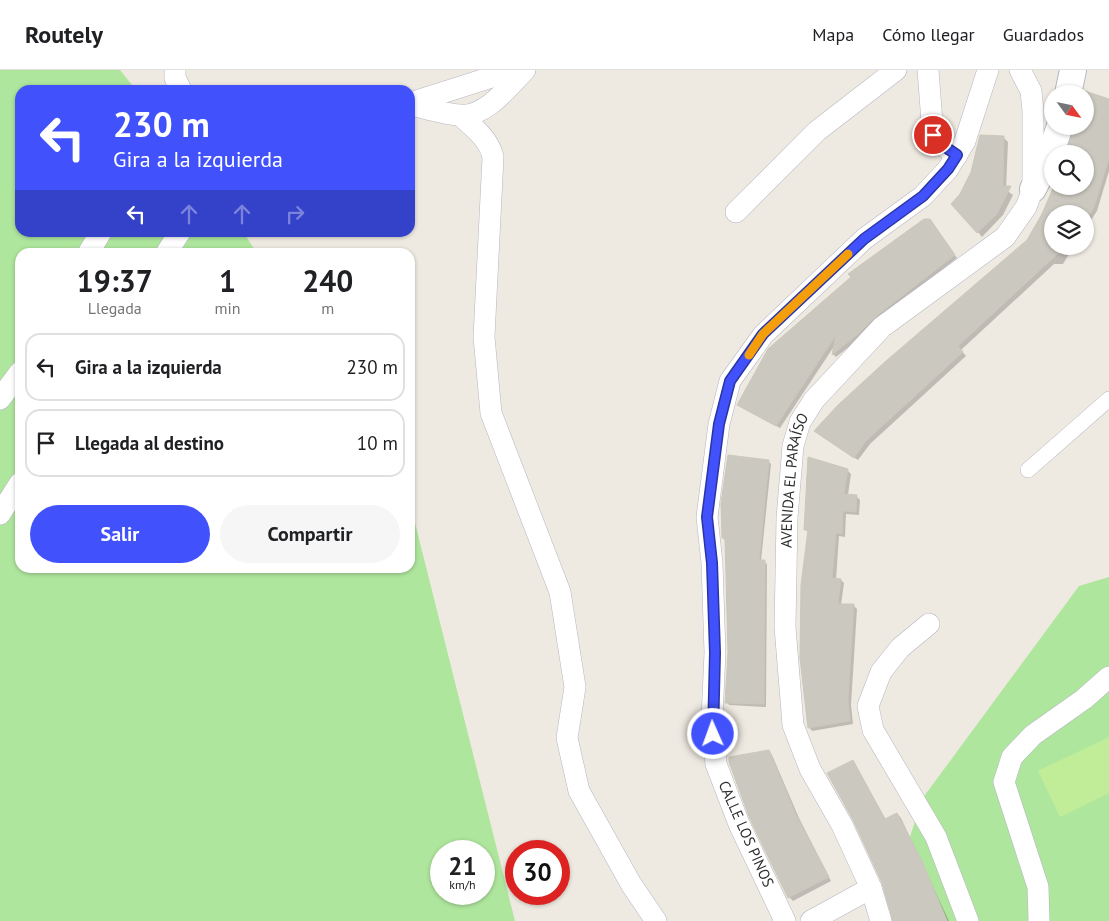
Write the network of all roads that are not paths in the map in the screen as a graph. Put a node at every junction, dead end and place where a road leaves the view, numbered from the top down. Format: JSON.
{"nodes":[{"id":1,"x":514,"y":70,"type":"edge"},
{"id":2,"x":525,"y":70,"type":"edge"},
{"id":3,"x":896,"y":70,"type":"edge"},
{"id":4,"x":928,"y":70,"type":"edge"},
{"id":5,"x":988,"y":70,"type":"edge"},
{"id":6,"x":1020,"y":70,"type":"edge"},
{"id":7,"x":1073,"y":70,"type":"edge"},
{"id":8,"x":1070,"y":85,"type":"edge"},
{"id":9,"x":415,"y":102,"type":"edge"},
{"id":10,"x":415,"y":105,"type":"edge"},
{"id":11,"x":461,"y":116,"type":"junction"},
{"id":12,"x":1057,"y":135,"type":"edge"},
{"id":13,"x":957,"y":155,"type":"junction"},
{"id":14,"x":1033,"y":188,"type":"junction"},
{"id":15,"x":736,"y":212,"type":"dead end"},
{"id":16,"x":98,"y":237,"type":"edge"},
{"id":17,"x":177,"y":237,"type":"edge"},
{"id":18,"x":91,"y":248,"type":"edge"},
{"id":19,"x":170,"y":248,"type":"edge"},
{"id":20,"x":15,"y":379,"type":"edge"},
{"id":21,"x":0,"y":399,"type":"edge"},
{"id":22,"x":1109,"y":399,"type":"edge"},
{"id":23,"x":1028,"y":470,"type":"dead end"},
{"id":24,"x":15,"y":491,"type":"edge"},
{"id":25,"x":0,"y":514,"type":"edge"},
{"id":26,"x":929,"y":624,"type":"dead end"},
{"id":27,"x":1109,"y":677,"type":"edge"},
{"id":28,"x":871,"y":888,"type":"junction"},
{"id":29,"x":656,"y":921,"type":"edge"},
{"id":30,"x":785,"y":921,"type":"edge"},
{"id":31,"x":811,"y":921,"type":"edge"},
{"id":32,"x":881,"y":921,"type":"edge"},
{"id":33,"x":968,"y":921,"type":"edge"},
{"id":34,"x":1039,"y":921,"type":"edge"}],
"edges":[{"from":1,"to":9,"type":"street"},
{"from":2,"to":11,"type":"street"},
{"from":3,"to":15,"type":"street"},
{"from":4,"to":13,"type":"street"},
{"from":5,"to":13,"type":"street","name":"CALLE LOS PINOS"},
{"from":6,"to":14,"type":"street"},
{"from":7,"to":8,"type":"street"},
{"from":10,"to":11,"type":"street"},
{"from":11,"to":29,"type":"street"},
{"from":12,"to":14,"type":"street","name":"AVENIDA EL PARAÍSO"},
{"from":13,"to":30,"type":"street","name":"CALLE LOS PINOS"},
{"from":14,"to":28,"type":"street","name":"AVENIDA EL PARAÍSO"},
{"from":16,"to":18,"type":"street"},
{"from":17,"to":19,"type":"street"},
{"from":20,"to":21,"type":"street"},
{"from":22,"to":23,"type":"street"},
{"from":24,"to":25,"type":"street"},
{"from":26,"to":33,"type":"street"},
{"from":27,"to":34,"type":"street"},
{"from":28,"to":31,"type":"street"},
{"from":28,"to":32,"type":"street","name":"AVENIDA EL PARAÍSO"}]}
